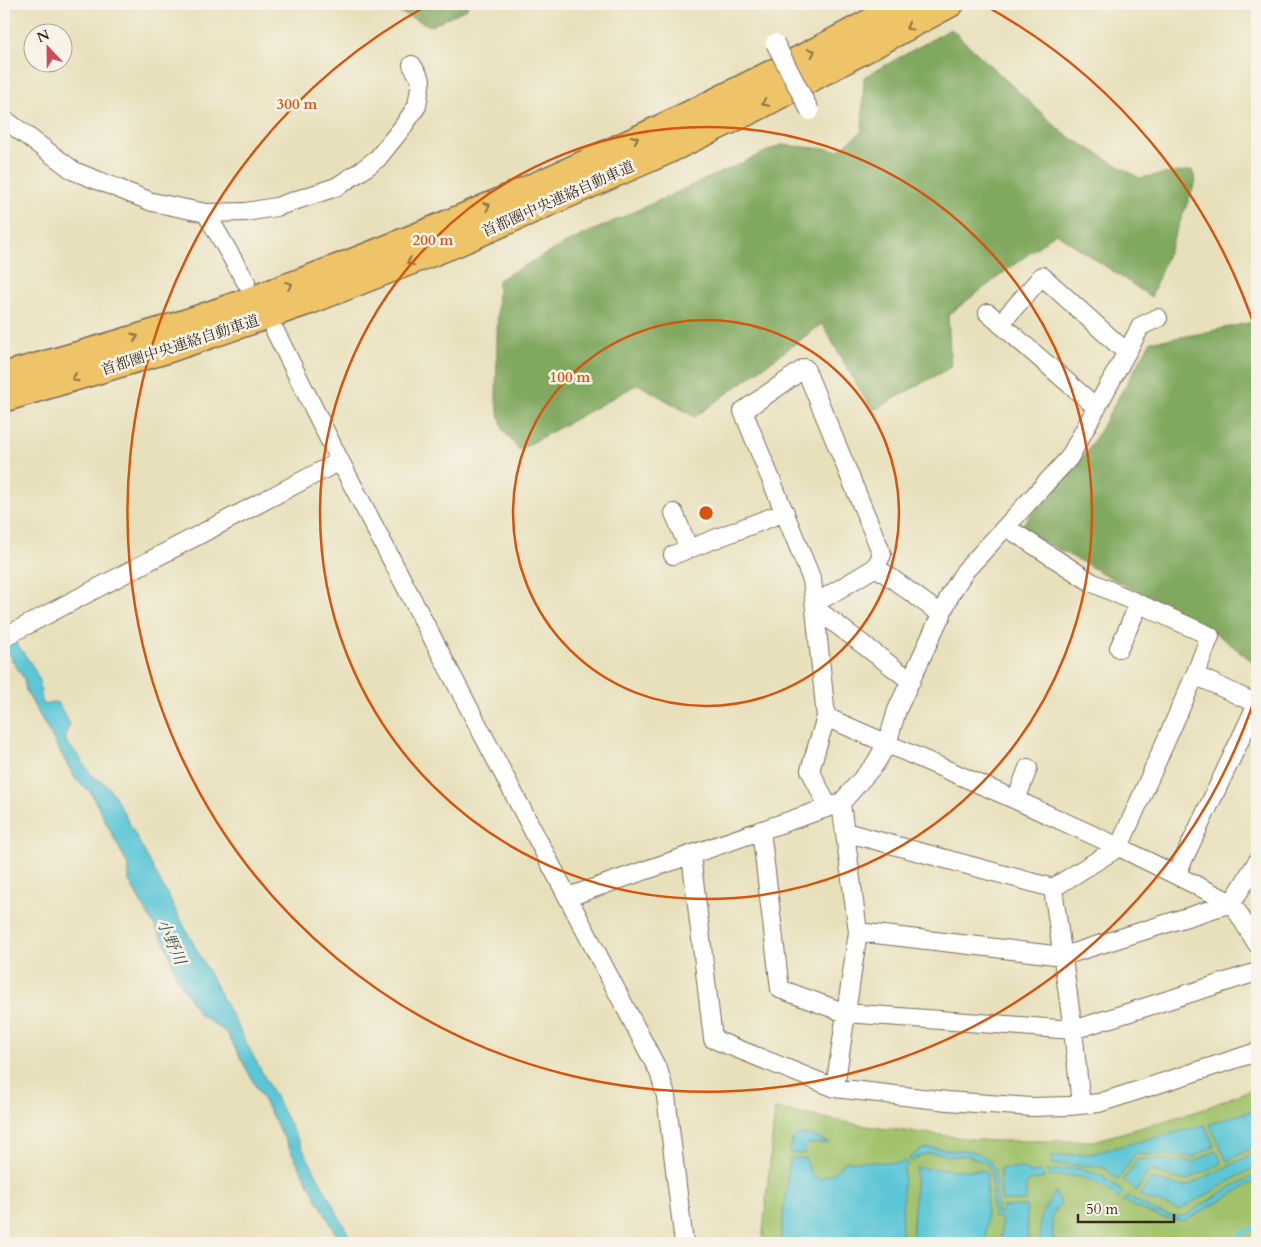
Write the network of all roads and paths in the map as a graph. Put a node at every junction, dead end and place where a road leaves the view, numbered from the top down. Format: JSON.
{"nodes":[{"id":1,"x":902,"y":4,"type":"edge"},
{"id":2,"x":952,"y":4,"type":"edge"},
{"id":3,"x":775,"y":43,"type":"dead end"},
{"id":4,"x":412,"y":65,"type":"dead end"},
{"id":5,"x":810,"y":111,"type":"dead end"},
{"id":6,"x":4,"y":119,"type":"edge"},
{"id":7,"x":206,"y":213,"type":"junction"},
{"id":8,"x":246,"y":282,"type":"dead end"},
{"id":9,"x":1158,"y":318,"type":"dead end"},
{"id":10,"x":275,"y":331,"type":"dead end"},
{"id":11,"x":1126,"y":352,"type":"junction"},
{"id":12,"x":4,"y":375,"type":"edge"},
{"id":13,"x":4,"y":399,"type":"edge"},
{"id":14,"x":1097,"y":408,"type":"junction"},
{"id":15,"x":340,"y":461,"type":"junction"},
{"id":16,"x":784,"y":512,"type":"junction"},
{"id":17,"x":674,"y":513,"type":"dead end"},
{"id":18,"x":1006,"y":527,"type":"junction"},
{"id":19,"x":876,"y":567,"type":"junction"},
{"id":20,"x":1139,"y":604,"type":"junction"},
{"id":21,"x":815,"y":608,"type":"junction"},
{"id":22,"x":942,"y":616,"type":"junction"},
{"id":23,"x":4,"y":637,"type":"edge"},
{"id":24,"x":1119,"y":648,"type":"dead end"},
{"id":25,"x":1195,"y":675,"type":"junction"},
{"id":26,"x":911,"y":681,"type":"junction"},
{"id":27,"x":826,"y":717,"type":"junction"},
{"id":28,"x":888,"y":744,"type":"junction"},
{"id":29,"x":1028,"y":768,"type":"dead end"},
{"id":30,"x":1016,"y":800,"type":"junction"},
{"id":31,"x":834,"y":805,"type":"junction"},
{"id":32,"x":761,"y":830,"type":"junction"},
{"id":33,"x":845,"y":832,"type":"junction"},
{"id":34,"x":1119,"y":847,"type":"junction"},
{"id":35,"x":691,"y":855,"type":"junction"},
{"id":36,"x":1257,"y":862,"type":"edge"},
{"id":37,"x":1176,"y":875,"type":"junction"},
{"id":38,"x":1053,"y":888,"type":"junction"},
{"id":39,"x":568,"y":897,"type":"junction"},
{"id":40,"x":1232,"y":903,"type":"junction"},
{"id":41,"x":858,"y":932,"type":"junction"},
{"id":42,"x":1257,"y":944,"type":"edge"},
{"id":43,"x":1063,"y":956,"type":"junction"},
{"id":44,"x":1257,"y":972,"type":"edge"},
{"id":45,"x":846,"y":1013,"type":"junction"},
{"id":46,"x":1073,"y":1030,"type":"junction"},
{"id":47,"x":1257,"y":1052,"type":"edge"},
{"id":48,"x":835,"y":1088,"type":"junction"},
{"id":49,"x":1081,"y":1105,"type":"junction"},
{"id":50,"x":684,"y":1243,"type":"edge"}],
"edges":[{"from":12,"to":1,"type":"highway","name":"首都圏中央連絡自動車道","one_way":true},
{"from":2,"to":13,"type":"highway","name":"首都圏中央連絡自動車道","one_way":true},
{"from":3,"to":5,"type":"street","bridge":true},
{"from":4,"to":7,"type":"street"},
{"from":6,"to":7,"type":"street"},
{"from":7,"to":8,"type":"street"},
{"from":9,"to":11,"type":"street"},
{"from":10,"to":15,"type":"street"},
{"from":11,"to":14,"type":"street"},
{"from":11,"to":14,"type":"street"},
{"from":14,"to":18,"type":"street"},
{"from":15,"to":23,"type":"street"},
{"from":15,"to":39,"type":"street"},
{"from":16,"to":17,"type":"street"},
{"from":16,"to":19,"type":"street"},
{"from":16,"to":21,"type":"street"},
{"from":18,"to":20,"type":"street"},
{"from":18,"to":22,"type":"street"},
{"from":19,"to":21,"type":"street"},
{"from":19,"to":22,"type":"street"},
{"from":20,"to":24,"type":"street"},
{"from":20,"to":25,"type":"street"},
{"from":21,"to":26,"type":"street"},
{"from":21,"to":27,"type":"street"},
{"from":22,"to":26,"type":"street"},
{"from":25,"to":34,"type":"street"},
{"from":25,"to":37,"type":"street"},
{"from":26,"to":28,"type":"street"},
{"from":27,"to":28,"type":"street"},
{"from":27,"to":31,"type":"street"},
{"from":28,"to":30,"type":"street"},
{"from":28,"to":31,"type":"street"},
{"from":29,"to":30,"type":"street"},
{"from":30,"to":34,"type":"street"},
{"from":31,"to":32,"type":"street"},
{"from":31,"to":33,"type":"street"},
{"from":32,"to":35,"type":"street"},
{"from":32,"to":45,"type":"street"},
{"from":33,"to":38,"type":"street"},
{"from":33,"to":41,"type":"street"},
{"from":34,"to":37,"type":"street"},
{"from":34,"to":38,"type":"street"},
{"from":35,"to":39,"type":"street"},
{"from":35,"to":48,"type":"street"},
{"from":36,"to":40,"type":"street"},
{"from":37,"to":40,"type":"street"},
{"from":38,"to":43,"type":"street"},
{"from":39,"to":50,"type":"street"},
{"from":40,"to":42,"type":"street"},
{"from":40,"to":43,"type":"street"},
{"from":41,"to":43,"type":"street"},
{"from":41,"to":45,"type":"street"},
{"from":43,"to":46,"type":"street"},
{"from":44,"to":46,"type":"street"},
{"from":45,"to":46,"type":"street"},
{"from":45,"to":48,"type":"street"},
{"from":46,"to":49,"type":"street"},
{"from":47,"to":49,"type":"street"},
{"from":48,"to":49,"type":"street"}]}
